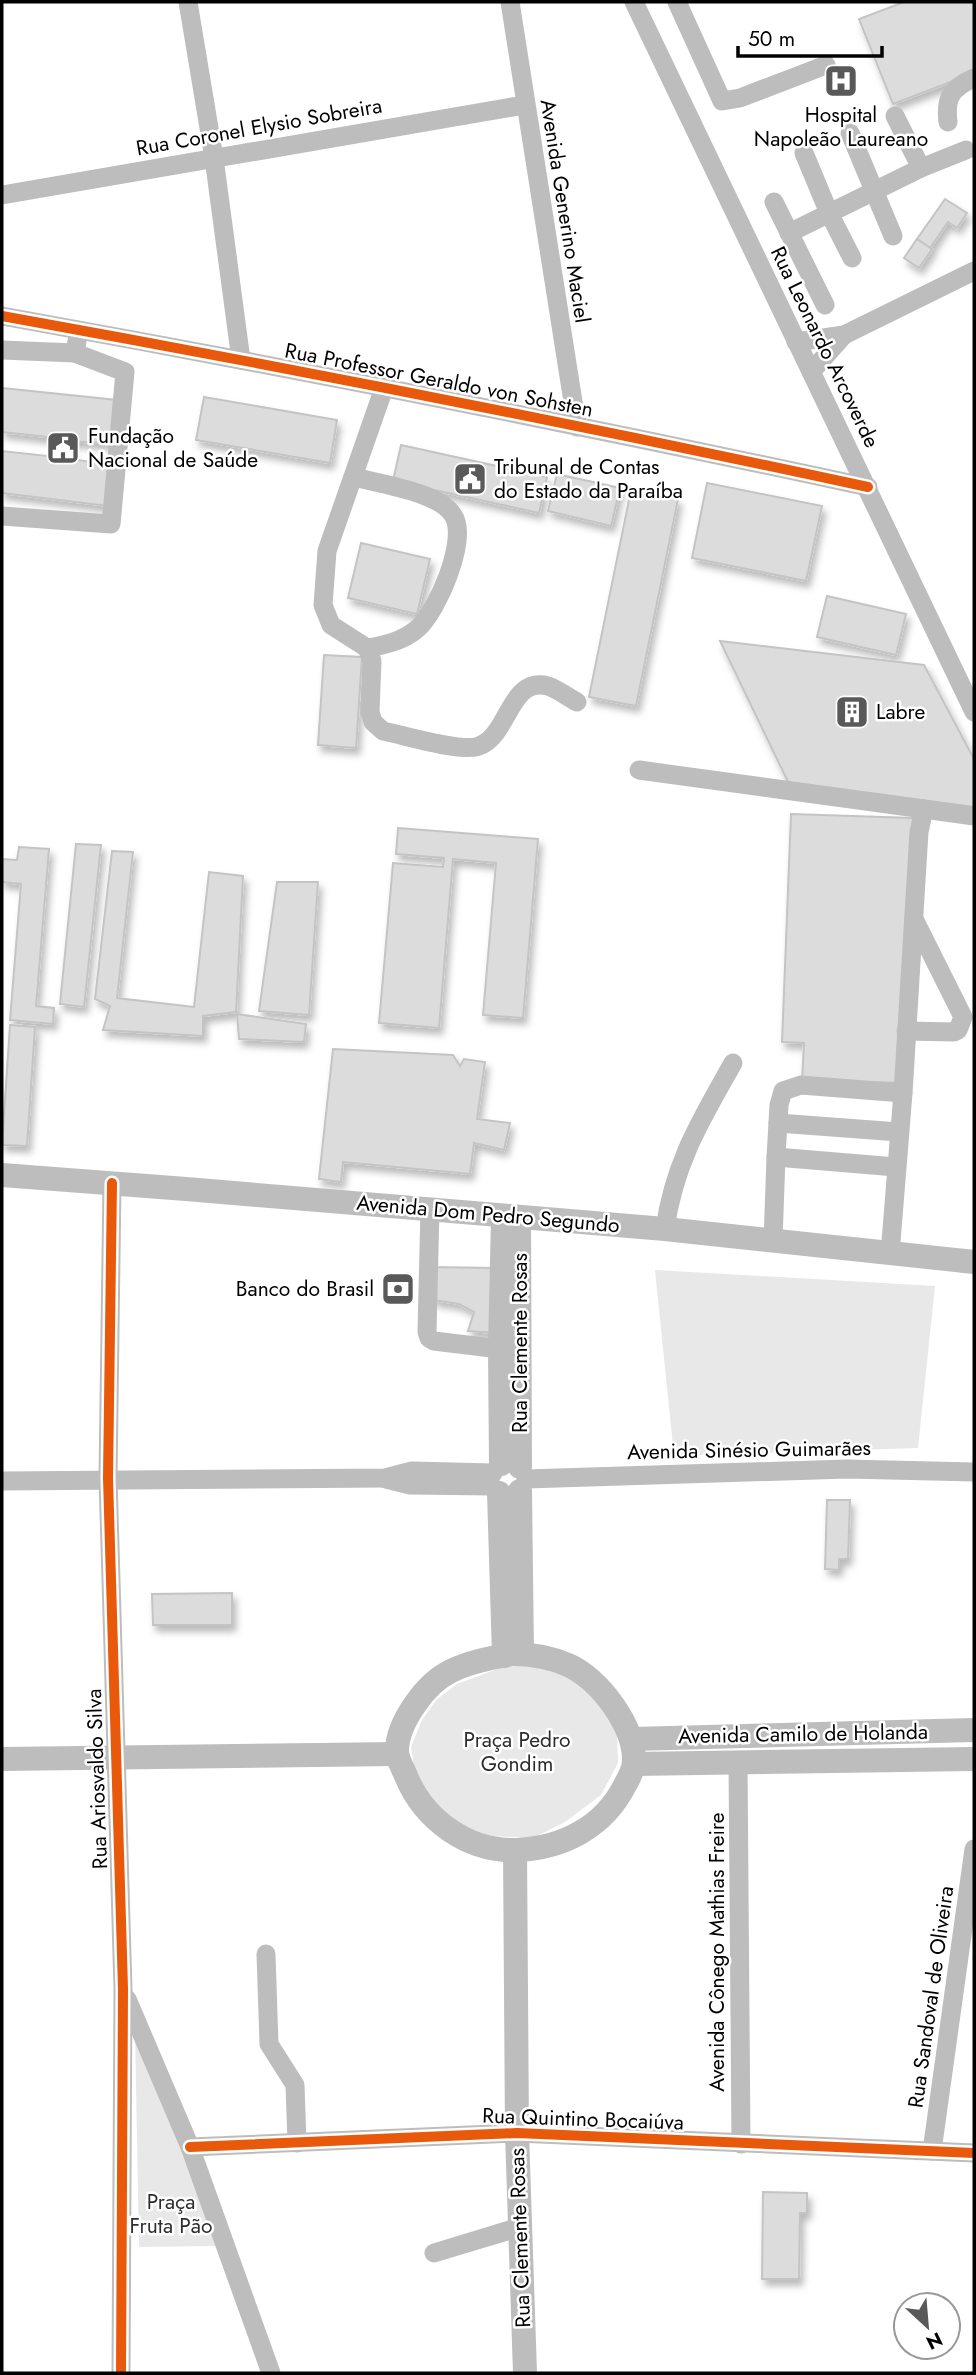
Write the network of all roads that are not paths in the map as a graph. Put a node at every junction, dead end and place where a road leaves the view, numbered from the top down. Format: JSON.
{"nodes":[{"id":1,"x":188,"y":2,"type":"edge"},
{"id":2,"x":510,"y":2,"type":"edge"},
{"id":3,"x":634,"y":2,"type":"edge"},
{"id":4,"x":677,"y":2,"type":"edge"},
{"id":5,"x":826,"y":65,"type":"dead end"},
{"id":6,"x":974,"y":78,"type":"edge"},
{"id":7,"x":524,"y":105,"type":"junction"},
{"id":8,"x":895,"y":116,"type":"dead end"},
{"id":9,"x":948,"y":122,"type":"dead end"},
{"id":10,"x":850,"y":133,"type":"dead end"},
{"id":11,"x":966,"y":150,"type":"dead end"},
{"id":12,"x":804,"y":153,"type":"dead end"},
{"id":13,"x":214,"y":158,"type":"junction"},
{"id":14,"x":921,"y":168,"type":"junction"},
{"id":15,"x":874,"y":191,"type":"junction"},
{"id":16,"x":2,"y":195,"type":"edge"},
{"id":17,"x":774,"y":202,"type":"dead end"},
{"id":18,"x":829,"y":213,"type":"junction"},
{"id":19,"x":789,"y":233,"type":"junction"},
{"id":20,"x":893,"y":236,"type":"dead end"},
{"id":21,"x":852,"y":258,"type":"dead end"},
{"id":22,"x":974,"y":271,"type":"edge"},
{"id":23,"x":825,"y":305,"type":"dead end"},
{"id":24,"x":2,"y":316,"type":"edge"},
{"id":25,"x":78,"y":330,"type":"junction"},
{"id":26,"x":844,"y":335,"type":"junction"},
{"id":27,"x":796,"y":342,"type":"junction"},
{"id":28,"x":2,"y":350,"type":"edge"},
{"id":29,"x":75,"y":353,"type":"junction"},
{"id":30,"x":241,"y":359,"type":"junction"},
{"id":31,"x":811,"y":372,"type":"junction"},
{"id":32,"x":384,"y":388,"type":"junction"},
{"id":33,"x":577,"y":427,"type":"junction"},
{"id":34,"x":354,"y":477,"type":"junction"},
{"id":35,"x":868,"y":487,"type":"junction"},
{"id":36,"x":2,"y":516,"type":"edge"},
{"id":37,"x":367,"y":648,"type":"junction"},
{"id":38,"x":577,"y":702,"type":"dead end"},
{"id":39,"x":973,"y":704,"type":"edge"},
{"id":40,"x":639,"y":770,"type":"dead end"},
{"id":41,"x":924,"y":809,"type":"junction"},
{"id":42,"x":974,"y":816,"type":"edge"},
{"id":43,"x":913,"y":918,"type":"junction"},
{"id":44,"x":906,"y":1031,"type":"junction"},
{"id":45,"x":733,"y":1063,"type":"dead end"},
{"id":46,"x":903,"y":1093,"type":"junction"},
{"id":47,"x":778,"y":1123,"type":"junction"},
{"id":48,"x":899,"y":1132,"type":"junction"},
{"id":49,"x":776,"y":1157,"type":"junction"},
{"id":50,"x":896,"y":1167,"type":"junction"},
{"id":51,"x":2,"y":1175,"type":"edge"},
{"id":52,"x":112,"y":1183,"type":"junction"},
{"id":53,"x":430,"y":1209,"type":"junction"},
{"id":54,"x":511,"y":1218,"type":"junction"},
{"id":55,"x":665,"y":1229,"type":"junction"},
{"id":56,"x":773,"y":1241,"type":"junction"},
{"id":57,"x":890,"y":1254,"type":"junction"},
{"id":58,"x":974,"y":1262,"type":"edge"},
{"id":59,"x":500,"y":1349,"type":"junction"},
{"id":60,"x":974,"y":1472,"type":"edge"},
{"id":61,"x":108,"y":1478,"type":"junction"},
{"id":62,"x":507,"y":1479,"type":"junction"},
{"id":63,"x":2,"y":1481,"type":"edge"},
{"id":64,"x":513,"y":1655,"type":"junction"},
{"id":65,"x":974,"y":1730,"type":"edge"},
{"id":66,"x":632,"y":1739,"type":"junction"},
{"id":67,"x":397,"y":1754,"type":"junction"},
{"id":68,"x":116,"y":1758,"type":"junction"},
{"id":69,"x":2,"y":1759,"type":"edge"},
{"id":70,"x":974,"y":1759,"type":"edge"},
{"id":71,"x":738,"y":1761,"type":"junction"},
{"id":72,"x":634,"y":1764,"type":"junction"},
{"id":73,"x":974,"y":1849,"type":"edge"},
{"id":74,"x":515,"y":1850,"type":"junction"},
{"id":75,"x":266,"y":1954,"type":"dead end"},
{"id":76,"x":123,"y":1989,"type":"junction"},
{"id":77,"x":517,"y":2133,"type":"junction"},
{"id":78,"x":297,"y":2143,"type":"junction"},
{"id":79,"x":741,"y":2144,"type":"junction"},
{"id":80,"x":190,"y":2147,"type":"junction"},
{"id":81,"x":932,"y":2151,"type":"junction"},
{"id":82,"x":974,"y":2153,"type":"edge"},
{"id":83,"x":520,"y":2227,"type":"junction"},
{"id":84,"x":434,"y":2253,"type":"dead end"},
{"id":85,"x":121,"y":2373,"type":"edge"},
{"id":86,"x":271,"y":2373,"type":"edge"},
{"id":87,"x":525,"y":2373,"type":"edge"}],
"edges":[{"from":1,"to":13,"type":"street"},
{"from":2,"to":7,"type":"street","name":"Avenida Generino Maciel"},
{"from":3,"to":27,"type":"street","name":"Rua Leonardo Arcoverde"},
{"from":4,"to":5,"type":"street"},
{"from":6,"to":9,"type":"street"},
{"from":7,"to":13,"type":"street","name":"Rua Coronel Elysio Sobreira"},
{"from":7,"to":33,"type":"street","name":"Avenida Generino Maciel"},
{"from":8,"to":14,"type":"street"},
{"from":10,"to":15,"type":"street"},
{"from":11,"to":14,"type":"street"},
{"from":12,"to":18,"type":"street"},
{"from":13,"to":16,"type":"street","name":"Rua Coronel Elysio Sobreira"},
{"from":13,"to":30,"type":"street"},
{"from":14,"to":15,"type":"street"},
{"from":15,"to":18,"type":"street"},
{"from":15,"to":20,"type":"street"},
{"from":17,"to":19,"type":"street"},
{"from":18,"to":19,"type":"street"},
{"from":18,"to":21,"type":"street"},
{"from":19,"to":23,"type":"street"},
{"from":22,"to":26,"type":"street"},
{"from":24,"to":25,"type":"street","name":"Rua Professor Geraldo von Sohsten"},
{"from":25,"to":29,"type":"street"},
{"from":25,"to":30,"type":"street","name":"Rua Professor Geraldo von Sohsten"},
{"from":26,"to":27,"type":"street"},
{"from":26,"to":31,"type":"street"},
{"from":27,"to":31,"type":"street","name":"Rua Leonardo Arcoverde"},
{"from":28,"to":29,"type":"street"},
{"from":29,"to":36,"type":"street"},
{"from":30,"to":32,"type":"street","name":"Rua Professor Geraldo von Sohsten"},
{"from":31,"to":35,"type":"street","name":"Rua Leonardo Arcoverde"},
{"from":32,"to":33,"type":"street","name":"Rua Professor Geraldo von Sohsten"},
{"from":32,"to":34,"type":"street"},
{"from":33,"to":35,"type":"street","name":"Rua Professor Geraldo von Sohsten"},
{"from":34,"to":37,"type":"street"},
{"from":34,"to":37,"type":"street"},
{"from":35,"to":39,"type":"street","name":"Rua Leonardo Arcoverde"},
{"from":37,"to":38,"type":"street"},
{"from":40,"to":41,"type":"street"},
{"from":41,"to":42,"type":"street"},
{"from":41,"to":43,"type":"street"},
{"from":43,"to":44,"type":"street"},
{"from":43,"to":44,"type":"street"},
{"from":44,"to":46,"type":"street"},
{"from":45,"to":55,"type":"street"},
{"from":46,"to":47,"type":"street"},
{"from":46,"to":48,"type":"street"},
{"from":47,"to":48,"type":"street"},
{"from":47,"to":49,"type":"street"},
{"from":48,"to":50,"type":"street"},
{"from":49,"to":50,"type":"street"},
{"from":49,"to":56,"type":"street"},
{"from":50,"to":57,"type":"street"},
{"from":51,"to":52,"type":"main road","name":"Avenida Dom Pedro Segundo"},
{"from":52,"to":53,"type":"main road","name":"Avenida Dom Pedro Segundo"},
{"from":52,"to":61,"type":"street","name":"Rua Ariosvaldo Silva"},
{"from":53,"to":54,"type":"main road","name":"Avenida Dom Pedro Segundo"},
{"from":53,"to":59,"type":"street"},
{"from":54,"to":55,"type":"main road","name":"Avenida Dom Pedro Segundo"},
{"from":54,"to":59,"type":"main road","name":"Rua Clemente Rosas"},
{"from":54,"to":62,"type":"main road","name":"Rua Clemente Rosas"},
{"from":55,"to":56,"type":"main road","name":"Avenida Dom Pedro Segundo"},
{"from":56,"to":57,"type":"main road","name":"Avenida Dom Pedro Segundo"},
{"from":57,"to":58,"type":"main road","name":"Avenida Dom Pedro Segundo"},
{"from":59,"to":62,"type":"main road","name":"Rua Clemente Rosas"},
{"from":60,"to":62,"type":"street","name":"Avenida Sinésio Guimarães"},
{"from":61,"to":62,"type":"street","name":"Avenida Sinésio Guimarães"},
{"from":61,"to":63,"type":"street","name":"Avenida Sinésio Guimarães"},
{"from":61,"to":68,"type":"street","name":"Rua Ariosvaldo Silva"},
{"from":62,"to":64,"type":"main road","name":"Rua Clemente Rosas"},
{"from":64,"to":66,"type":"main road"},
{"from":64,"to":67,"type":"main road"},
{"from":65,"to":66,"type":"main road","name":"Avenida Camilo de Holanda"},
{"from":66,"to":72,"type":"main road"},
{"from":67,"to":68,"type":"main road"},
{"from":67,"to":74,"type":"main road"},
{"from":68,"to":69,"type":"main road"},
{"from":68,"to":76,"type":"street","name":"Rua Ariosvaldo Silva"},
{"from":70,"to":71,"type":"main road","name":"Avenida Camilo de Holanda"},
{"from":71,"to":72,"type":"main road","name":"Avenida Camilo de Holanda"},
{"from":71,"to":79,"type":"street","name":"Avenida Cônego Mathias Freire"},
{"from":72,"to":74,"type":"main road"},
{"from":73,"to":81,"type":"street","name":"Rua Sandoval de Oliveira"},
{"from":74,"to":77,"type":"main road","name":"Rua Clemente Rosas"},
{"from":75,"to":78,"type":"street"},
{"from":76,"to":80,"type":"street"},
{"from":76,"to":85,"type":"street","name":"Rua Ariosvaldo Silva"},
{"from":77,"to":78,"type":"street","name":"Rua Quintino Bocaiúva"},
{"from":77,"to":79,"type":"street","name":"Rua Quintino Bocaiúva"},
{"from":77,"to":83,"type":"main road","name":"Rua Clemente Rosas"},
{"from":78,"to":80,"type":"street","name":"Rua Quintino Bocaiúva"},
{"from":79,"to":81,"type":"street","name":"Rua Quintino Bocaiúva"},
{"from":80,"to":86,"type":"street"},
{"from":81,"to":82,"type":"street","name":"Rua Quintino Bocaiúva"},
{"from":83,"to":84,"type":"street"},
{"from":83,"to":87,"type":"main road","name":"Rua Clemente Rosas"}]}
